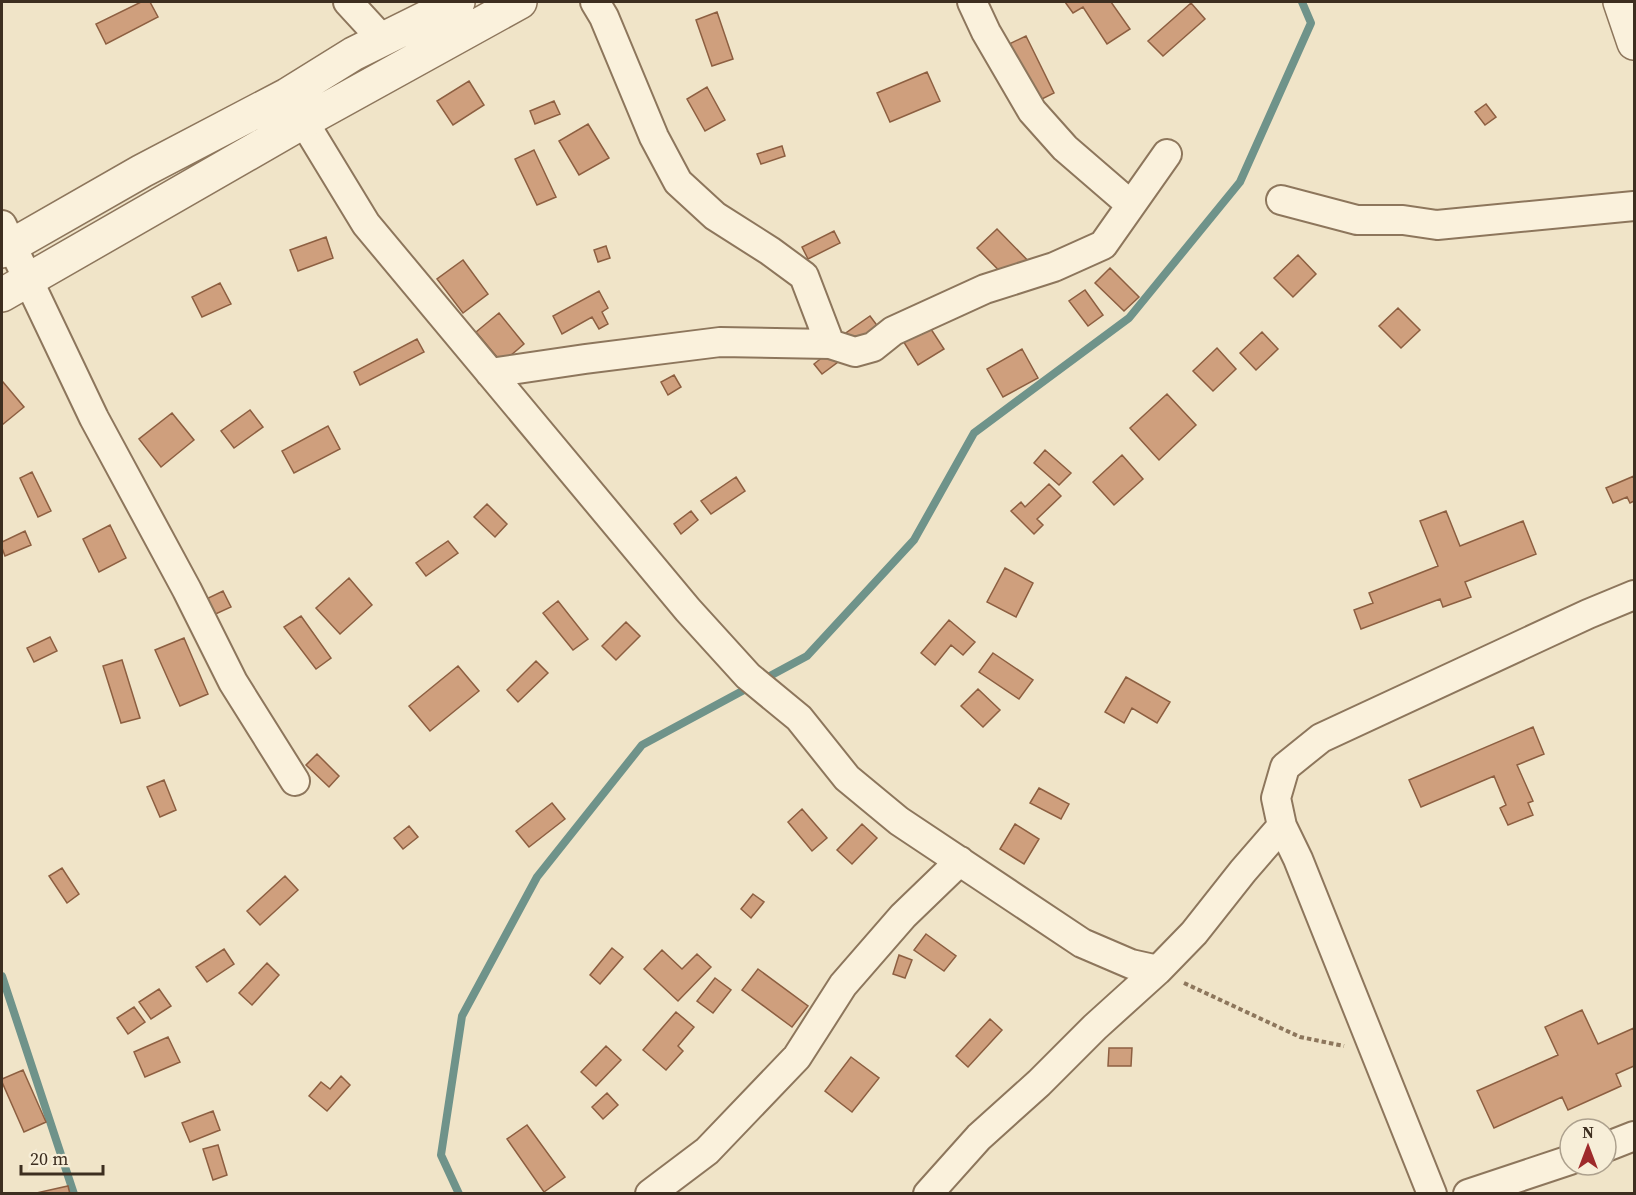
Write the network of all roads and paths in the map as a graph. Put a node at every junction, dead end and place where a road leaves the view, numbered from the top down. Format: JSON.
{"nodes":[{"id":1,"x":348,"y":2,"type":"edge"},
{"id":2,"x":458,"y":2,"type":"edge"},
{"id":3,"x":520,"y":2,"type":"edge"},
{"id":4,"x":595,"y":2,"type":"edge"},
{"id":5,"x":972,"y":2,"type":"edge"},
{"id":6,"x":1620,"y":2,"type":"edge"},
{"id":7,"x":383,"y":40,"type":"junction"},
{"id":8,"x":1635,"y":43,"type":"edge"},
{"id":9,"x":295,"y":108,"type":"junction"},
{"id":10,"x":1167,"y":154,"type":"dead end"},
{"id":11,"x":1281,"y":200,"type":"dead end"},
{"id":12,"x":1131,"y":205,"type":"junction"},
{"id":13,"x":1635,"y":206,"type":"edge"},
{"id":14,"x":5,"y":240,"type":"edge"},
{"id":15,"x":15,"y":287,"type":"edge"},
{"id":16,"x":830,"y":344,"type":"junction"},
{"id":17,"x":490,"y":373,"type":"junction"},
{"id":18,"x":1635,"y":595,"type":"edge"},
{"id":19,"x":296,"y":782,"type":"dead end"},
{"id":20,"x":1282,"y":826,"type":"junction"},
{"id":21,"x":960,"y":861,"type":"junction"},
{"id":22,"x":1158,"y":970,"type":"junction"},
{"id":23,"x":1374,"y":1053,"type":"junction"},
{"id":24,"x":1635,"y":1136,"type":"edge"},
{"id":25,"x":1618,"y":1142,"type":"edge"},
{"id":26,"x":1558,"y":1164,"type":"edge"},
{"id":27,"x":650,"y":1194,"type":"edge"},
{"id":28,"x":928,"y":1194,"type":"edge"},
{"id":29,"x":1432,"y":1194,"type":"edge"},
{"id":30,"x":1468,"y":1194,"type":"edge"}],
"edges":[{"from":1,"to":7,"type":"street"},
{"from":2,"to":7,"type":"street"},
{"from":3,"to":9,"type":"street"},
{"from":4,"to":16,"type":"street"},
{"from":5,"to":12,"type":"street"},
{"from":6,"to":8,"type":"street"},
{"from":7,"to":9,"type":"street"},
{"from":9,"to":14,"type":"street"},
{"from":9,"to":15,"type":"street"},
{"from":9,"to":17,"type":"street"},
{"from":10,"to":12,"type":"street"},
{"from":11,"to":13,"type":"street"},
{"from":12,"to":16,"type":"street"},
{"from":14,"to":15,"type":"street"},
{"from":15,"to":19,"type":"street"},
{"from":16,"to":17,"type":"street"},
{"from":17,"to":21,"type":"street"},
{"from":18,"to":20,"type":"street"},
{"from":20,"to":22,"type":"street"},
{"from":20,"to":23,"type":"street"},
{"from":21,"to":22,"type":"street"},
{"from":21,"to":27,"type":"street"},
{"from":22,"to":23,"type":"path"},
{"from":22,"to":28,"type":"street"},
{"from":23,"to":29,"type":"street"},
{"from":24,"to":25,"type":"street"},
{"from":26,"to":30,"type":"street"}]}
